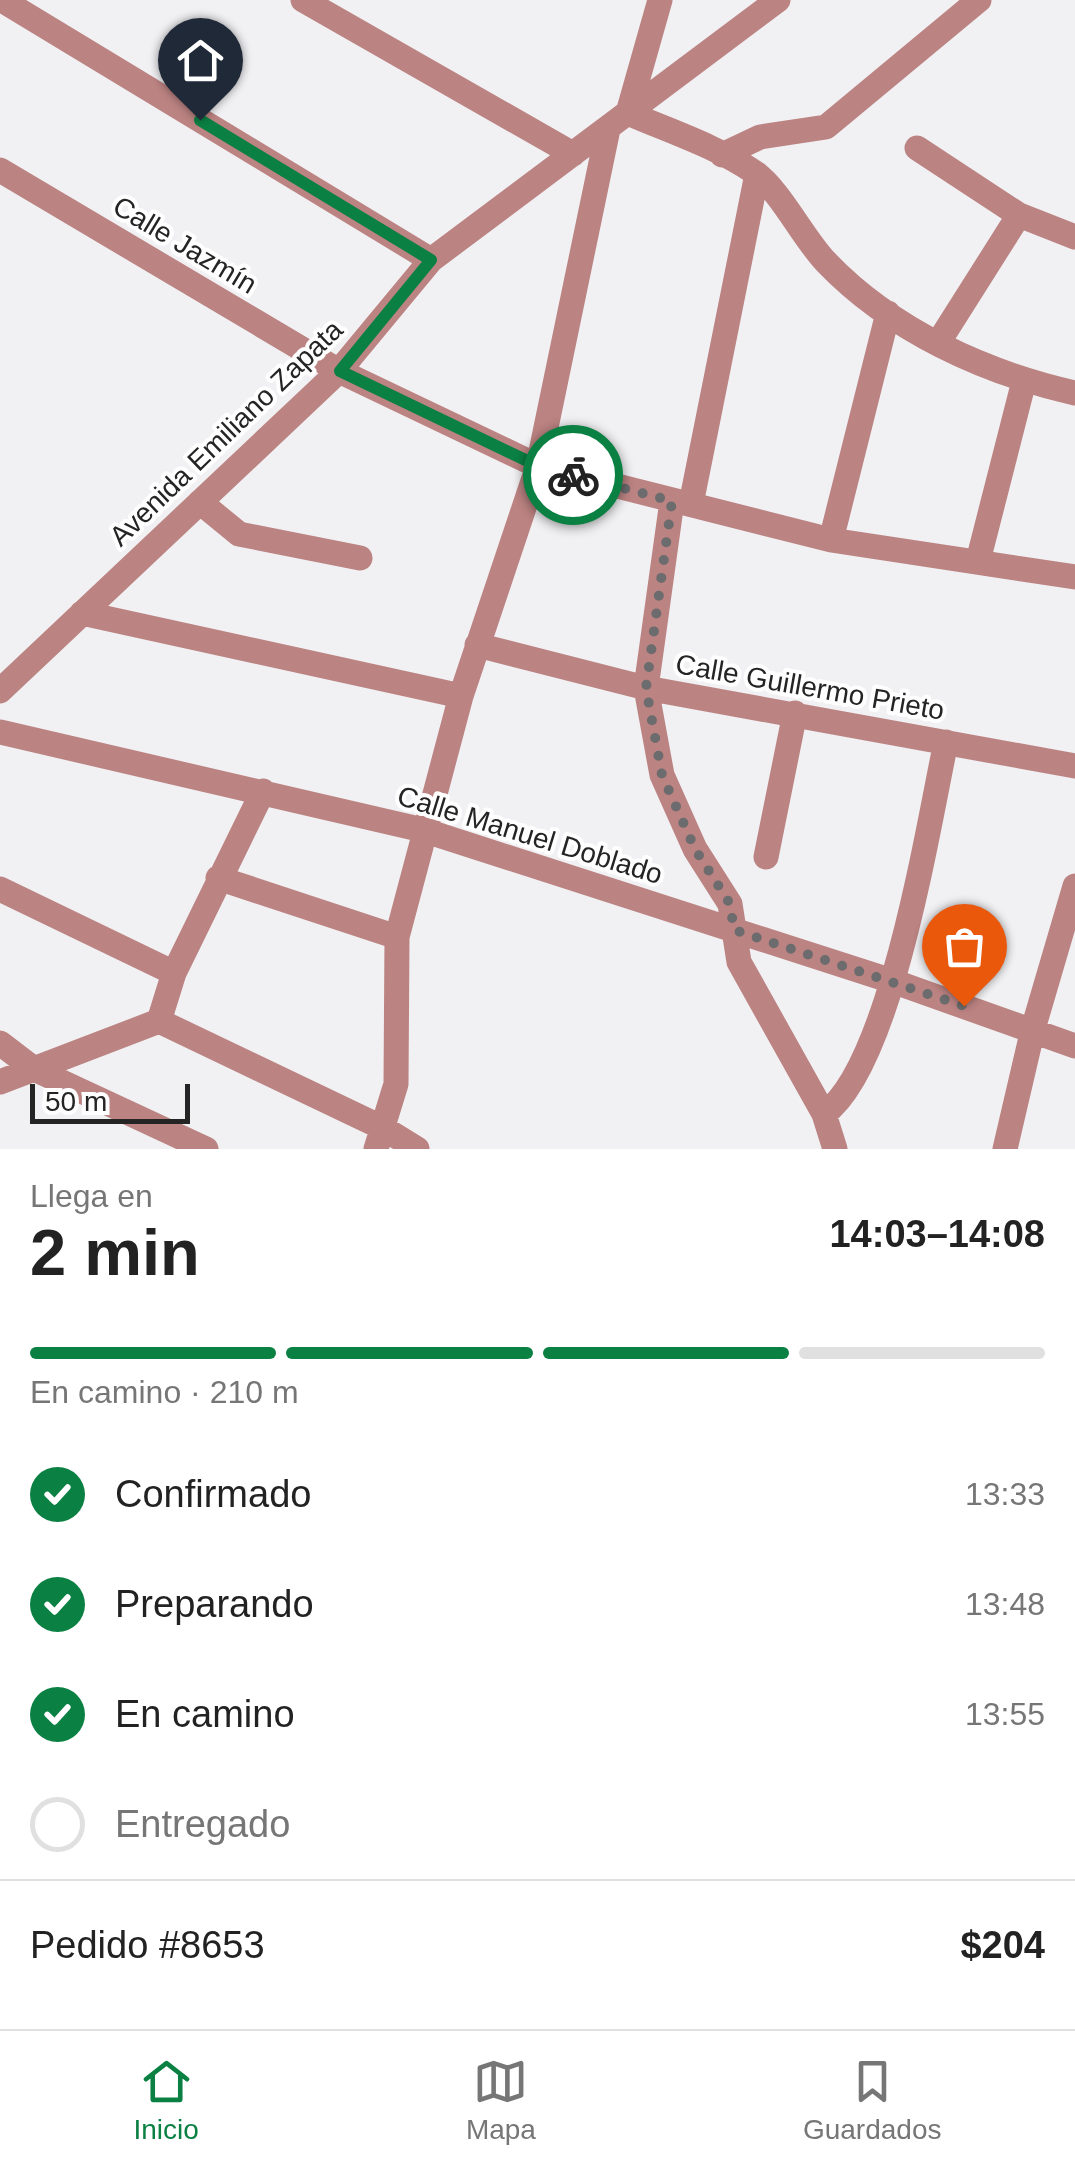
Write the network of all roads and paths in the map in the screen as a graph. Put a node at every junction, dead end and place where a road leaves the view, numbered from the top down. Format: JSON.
{"nodes":[{"id":1,"x":2,"y":0,"type":"edge"},
{"id":2,"x":303,"y":0,"type":"edge"},
{"id":3,"x":660,"y":0,"type":"edge"},
{"id":4,"x":778,"y":0,"type":"edge"},
{"id":5,"x":979,"y":0,"type":"edge"},
{"id":6,"x":618,"y":121,"type":"junction"},
{"id":7,"x":917,"y":148,"type":"dead end"},
{"id":8,"x":572,"y":154,"type":"junction"},
{"id":9,"x":722,"y":155,"type":"junction"},
{"id":10,"x":0,"y":170,"type":"edge"},
{"id":11,"x":757,"y":174,"type":"junction"},
{"id":12,"x":1019,"y":215,"type":"junction"},
{"id":13,"x":1075,"y":237,"type":"edge"},
{"id":14,"x":431,"y":260,"type":"junction"},
{"id":15,"x":888,"y":314,"type":"junction"},
{"id":16,"x":938,"y":343,"type":"junction"},
{"id":17,"x":340,"y":371,"type":"junction"},
{"id":18,"x":1024,"y":382,"type":"junction"},
{"id":19,"x":1075,"y":393,"type":"edge"},
{"id":20,"x":538,"y":466,"type":"junction"},
{"id":21,"x":200,"y":502,"type":"junction"},
{"id":22,"x":682,"y":502,"type":"junction"},
{"id":23,"x":831,"y":540,"type":"junction"},
{"id":24,"x":360,"y":558,"type":"dead end"},
{"id":25,"x":978,"y":561,"type":"junction"},
{"id":26,"x":1075,"y":577,"type":"edge"},
{"id":27,"x":82,"y":613,"type":"junction"},
{"id":28,"x":477,"y":645,"type":"junction"},
{"id":29,"x":646,"y":688,"type":"junction"},
{"id":30,"x":0,"y":691,"type":"edge"},
{"id":31,"x":461,"y":696,"type":"junction"},
{"id":32,"x":795,"y":713,"type":"junction"},
{"id":33,"x":0,"y":732,"type":"edge"},
{"id":34,"x":946,"y":742,"type":"junction"},
{"id":35,"x":1075,"y":766,"type":"edge"},
{"id":36,"x":262,"y":791,"type":"junction"},
{"id":37,"x":424,"y":830,"type":"junction"},
{"id":38,"x":766,"y":857,"type":"dead end"},
{"id":39,"x":218,"y":878,"type":"junction"},
{"id":40,"x":1075,"y":886,"type":"edge"},
{"id":41,"x":0,"y":889,"type":"edge"},
{"id":42,"x":734,"y":930,"type":"junction"},
{"id":43,"x":397,"y":937,"type":"junction"},
{"id":44,"x":174,"y":973,"type":"junction"},
{"id":45,"x":894,"y":982,"type":"junction"},
{"id":46,"x":158,"y":1021,"type":"junction"},
{"id":47,"x":1032,"y":1029,"type":"junction"},
{"id":48,"x":0,"y":1042,"type":"edge"},
{"id":49,"x":1075,"y":1046,"type":"edge"},
{"id":50,"x":34,"y":1068,"type":"junction"},
{"id":51,"x":0,"y":1082,"type":"edge"},
{"id":52,"x":824,"y":1114,"type":"junction"},
{"id":53,"x":379,"y":1138,"type":"edge"},
{"id":54,"x":206,"y":1149,"type":"edge"},
{"id":55,"x":417,"y":1149,"type":"edge"},
{"id":56,"x":835,"y":1149,"type":"edge"},
{"id":57,"x":1005,"y":1149,"type":"edge"}],
"edges":[{"from":1,"to":14,"type":"street"},
{"from":2,"to":8,"type":"street"},
{"from":3,"to":6,"type":"street"},
{"from":4,"to":6,"type":"street","name":"Avenida Emiliano Zapata"},
{"from":5,"to":9,"type":"street"},
{"from":6,"to":8,"type":"street","name":"Avenida Emiliano Zapata"},
{"from":6,"to":9,"type":"street"},
{"from":6,"to":20,"type":"street"},
{"from":7,"to":12,"type":"street"},
{"from":8,"to":14,"type":"street","name":"Avenida Emiliano Zapata"},
{"from":9,"to":11,"type":"street"},
{"from":10,"to":17,"type":"street","name":"Calle Jazmín"},
{"from":11,"to":15,"type":"street"},
{"from":11,"to":22,"type":"street"},
{"from":12,"to":13,"type":"street"},
{"from":12,"to":16,"type":"street"},
{"from":14,"to":17,"type":"street","name":"Avenida Emiliano Zapata"},
{"from":15,"to":16,"type":"street"},
{"from":15,"to":23,"type":"street"},
{"from":16,"to":18,"type":"street"},
{"from":17,"to":20,"type":"street","name":"Calle Jazmín"},
{"from":17,"to":21,"type":"street","name":"Avenida Emiliano Zapata"},
{"from":18,"to":19,"type":"street"},
{"from":18,"to":25,"type":"street"},
{"from":20,"to":22,"type":"street","name":"Calle Jazmín"},
{"from":20,"to":28,"type":"street"},
{"from":21,"to":24,"type":"street"},
{"from":21,"to":27,"type":"street","name":"Avenida Emiliano Zapata"},
{"from":22,"to":23,"type":"street","name":"Calle Jazmín"},
{"from":22,"to":29,"type":"street"},
{"from":23,"to":25,"type":"street","name":"Calle Jazmín"},
{"from":25,"to":26,"type":"street","name":"Calle Jazmín"},
{"from":27,"to":30,"type":"street","name":"Avenida Emiliano Zapata"},
{"from":27,"to":31,"type":"street"},
{"from":28,"to":29,"type":"street","name":"Calle Guillermo Prieto"},
{"from":28,"to":31,"type":"street"},
{"from":29,"to":32,"type":"street","name":"Calle Guillermo Prieto"},
{"from":29,"to":42,"type":"street"},
{"from":31,"to":37,"type":"street"},
{"from":32,"to":34,"type":"street","name":"Calle Guillermo Prieto"},
{"from":32,"to":38,"type":"street"},
{"from":33,"to":36,"type":"street","name":"Calle Manuel Doblado"},
{"from":34,"to":35,"type":"street","name":"Calle Guillermo Prieto"},
{"from":34,"to":45,"type":"street"},
{"from":36,"to":37,"type":"street","name":"Calle Manuel Doblado"},
{"from":36,"to":39,"type":"street"},
{"from":37,"to":42,"type":"street","name":"Calle Manuel Doblado"},
{"from":37,"to":43,"type":"street"},
{"from":39,"to":43,"type":"street"},
{"from":39,"to":44,"type":"street"},
{"from":40,"to":47,"type":"street"},
{"from":41,"to":44,"type":"street"},
{"from":42,"to":45,"type":"street","name":"Calle Manuel Doblado"},
{"from":42,"to":52,"type":"street"},
{"from":43,"to":53,"type":"street"},
{"from":44,"to":46,"type":"street"},
{"from":45,"to":47,"type":"street","name":"Calle Manuel Doblado"},
{"from":45,"to":52,"type":"street"},
{"from":46,"to":50,"type":"street"},
{"from":46,"to":53,"type":"street"},
{"from":47,"to":49,"type":"street","name":"Calle Manuel Doblado"},
{"from":47,"to":57,"type":"street"},
{"from":48,"to":50,"type":"street"},
{"from":50,"to":51,"type":"street"},
{"from":50,"to":54,"type":"street"},
{"from":52,"to":56,"type":"street"},
{"from":53,"to":55,"type":"street"}]}
